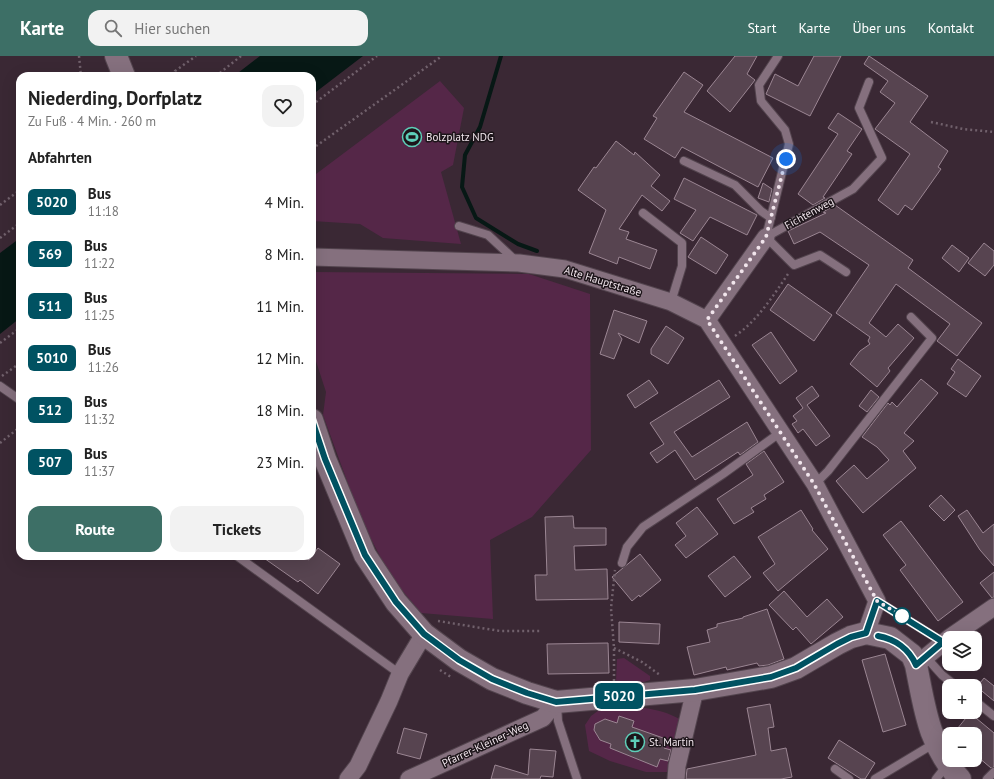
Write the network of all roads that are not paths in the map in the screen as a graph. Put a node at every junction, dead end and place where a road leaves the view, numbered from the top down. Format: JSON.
{"nodes":[{"id":1,"x":116,"y":56,"type":"edge"},
{"id":2,"x":778,"y":56,"type":"edge"},
{"id":3,"x":122,"y":72,"type":"edge"},
{"id":4,"x":869,"y":82,"type":"dead end"},
{"id":5,"x":684,"y":161,"type":"dead end"},
{"id":6,"x":643,"y":213,"type":"dead end"},
{"id":7,"x":771,"y":218,"type":"junction"},
{"id":8,"x":458,"y":226,"type":"dead end"},
{"id":9,"x":766,"y":237,"type":"junction"},
{"id":10,"x":316,"y":257,"type":"edge"},
{"id":11,"x":519,"y":263,"type":"junction"},
{"id":12,"x":846,"y":272,"type":"dead end"},
{"id":13,"x":671,"y":302,"type":"junction"},
{"id":14,"x":911,"y":317,"type":"dead end"},
{"id":15,"x":707,"y":320,"type":"junction"},
{"id":16,"x":0,"y":386,"type":"edge"},
{"id":17,"x":16,"y":397,"type":"edge"},
{"id":18,"x":316,"y":432,"type":"edge"},
{"id":19,"x":781,"y":432,"type":"junction"},
{"id":20,"x":814,"y":484,"type":"junction"},
{"id":21,"x":243,"y":560,"type":"edge"},
{"id":22,"x":619,"y":565,"type":"road end"},
{"id":23,"x":877,"y":601,"type":"junction"},
{"id":24,"x":994,"y":607,"type":"edge"},
{"id":25,"x":959,"y":631,"type":"edge"},
{"id":26,"x":422,"y":632,"type":"junction"},
{"id":27,"x":866,"y":633,"type":"junction"},
{"id":28,"x":942,"y":636,"type":"edge"},
{"id":29,"x":942,"y":643,"type":"edge"},
{"id":30,"x":921,"y":660,"type":"junction"},
{"id":31,"x":400,"y":674,"type":"junction"},
{"id":32,"x":947,"y":679,"type":"edge"},
{"id":33,"x":686,"y":691,"type":"junction"},
{"id":34,"x":556,"y":702,"type":"junction"},
{"id":35,"x":982,"y":707,"type":"edge"},
{"id":36,"x":994,"y":716,"type":"edge"},
{"id":37,"x":935,"y":742,"type":"junction"},
{"id":38,"x":835,"y":769,"type":"dead end"},
{"id":39,"x":994,"y":772,"type":"edge"},
{"id":40,"x":948,"y":774,"type":"edge"},
{"id":41,"x":348,"y":779,"type":"edge"},
{"id":42,"x":409,"y":779,"type":"edge"},
{"id":43,"x":577,"y":779,"type":"edge"},
{"id":44,"x":676,"y":779,"type":"edge"},
{"id":45,"x":849,"y":779,"type":"edge"},
{"id":46,"x":875,"y":779,"type":"edge"},
{"id":47,"x":987,"y":779,"type":"edge"}],
"edges":[{"from":1,"to":3,"type":"street"},
{"from":2,"to":7,"type":"lane","name":"Fichtenweg"},
{"from":4,"to":9,"type":"lane","name":"Fichtenweg"},
{"from":5,"to":7,"type":"lane"},
{"from":6,"to":13,"type":"lane"},
{"from":7,"to":9,"type":"lane","name":"Fichtenweg"},
{"from":8,"to":11,"type":"lane"},
{"from":9,"to":12,"type":"lane"},
{"from":9,"to":15,"type":"street","name":"Fichtenweg"},
{"from":10,"to":11,"type":"street","name":"Alte Hauptstraße"},
{"from":11,"to":13,"type":"street","name":"Alte Hauptstraße"},
{"from":13,"to":15,"type":"street","name":"Alte Hauptstraße"},
{"from":14,"to":20,"type":"lane"},
{"from":15,"to":19,"type":"street","name":"Alte Hauptstraße"},
{"from":16,"to":17,"type":"lane"},
{"from":18,"to":26,"type":"street"},
{"from":19,"to":20,"type":"street","name":"Alte Hauptstraße"},
{"from":19,"to":22,"type":"lane"},
{"from":20,"to":23,"type":"street","name":"Alte Hauptstraße"},
{"from":21,"to":31,"type":"lane"},
{"from":23,"to":27,"type":"street"},
{"from":23,"to":28,"type":"lane"},
{"from":24,"to":25,"type":"street"},
{"from":26,"to":31,"type":"street"},
{"from":26,"to":34,"type":"street"},
{"from":27,"to":30,"type":"street"},
{"from":27,"to":33,"type":"street"},
{"from":29,"to":30,"type":"street"},
{"from":30,"to":32,"type":"lane"},
{"from":30,"to":37,"type":"street"},
{"from":31,"to":41,"type":"street"},
{"from":33,"to":34,"type":"street"},
{"from":33,"to":44,"type":"street"},
{"from":34,"to":42,"type":"street","name":"Pfarrer-Kleiner-Weg"},
{"from":34,"to":43,"type":"lane"},
{"from":35,"to":36,"type":"lane"},
{"from":37,"to":40,"type":"street"},
{"from":37,"to":46,"type":"lane"},
{"from":38,"to":45,"type":"lane"},
{"from":39,"to":47,"type":"lane"}]}
